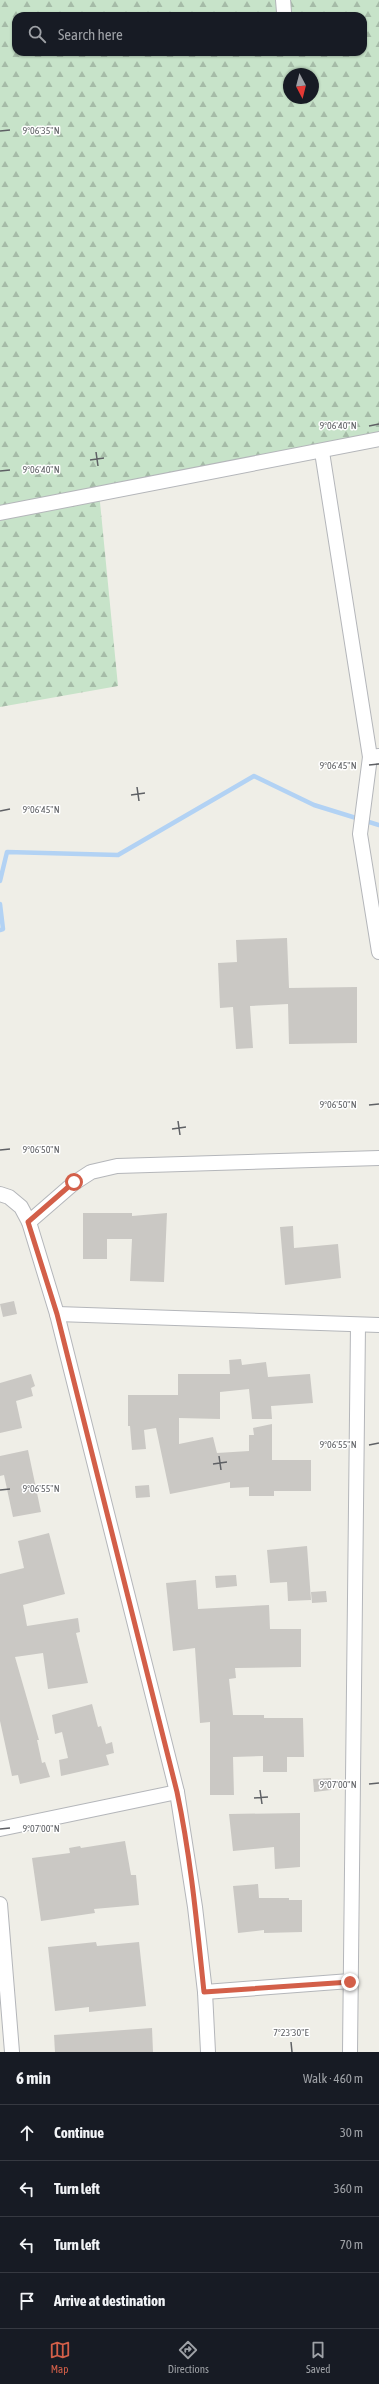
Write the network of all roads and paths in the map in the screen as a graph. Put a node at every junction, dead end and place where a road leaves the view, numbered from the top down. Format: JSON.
{"nodes":[{"id":1,"x":379,"y":440,"type":"edge"},
{"id":2,"x":322,"y":452,"type":"junction"},
{"id":3,"x":0,"y":514,"type":"edge"},
{"id":4,"x":375,"y":757,"type":"edge"},
{"id":5,"x":379,"y":952,"type":"edge"},
{"id":6,"x":379,"y":1158,"type":"edge"},
{"id":7,"x":0,"y":1194,"type":"edge"},
{"id":8,"x":28,"y":1222,"type":"junction"},
{"id":9,"x":57,"y":1314,"type":"junction"},
{"id":10,"x":358,"y":1325,"type":"junction"},
{"id":11,"x":379,"y":1325,"type":"edge"},
{"id":12,"x":177,"y":1792,"type":"junction"},
{"id":13,"x":0,"y":1829,"type":"edge"},
{"id":14,"x":0,"y":1904,"type":"edge"},
{"id":15,"x":350,"y":1982,"type":"junction"},
{"id":16,"x":204,"y":1992,"type":"junction"},
{"id":17,"x":4,"y":2001,"type":"edge"},
{"id":18,"x":12,"y":2052,"type":"edge"},
{"id":19,"x":208,"y":2052,"type":"edge"},
{"id":20,"x":350,"y":2052,"type":"edge"}],
"edges":[{"from":1,"to":2,"type":"street"},
{"from":2,"to":3,"type":"street"},
{"from":2,"to":4,"type":"street"},
{"from":4,"to":5,"type":"street"},
{"from":6,"to":8,"type":"street"},
{"from":7,"to":8,"type":"street"},
{"from":8,"to":9,"type":"street"},
{"from":9,"to":10,"type":"street"},
{"from":9,"to":12,"type":"street"},
{"from":10,"to":11,"type":"street"},
{"from":10,"to":15,"type":"street"},
{"from":12,"to":13,"type":"street"},
{"from":12,"to":16,"type":"street"},
{"from":14,"to":17,"type":"street"},
{"from":15,"to":16,"type":"street"},
{"from":15,"to":20,"type":"street"},
{"from":16,"to":19,"type":"street"},
{"from":17,"to":18,"type":"street"}]}
